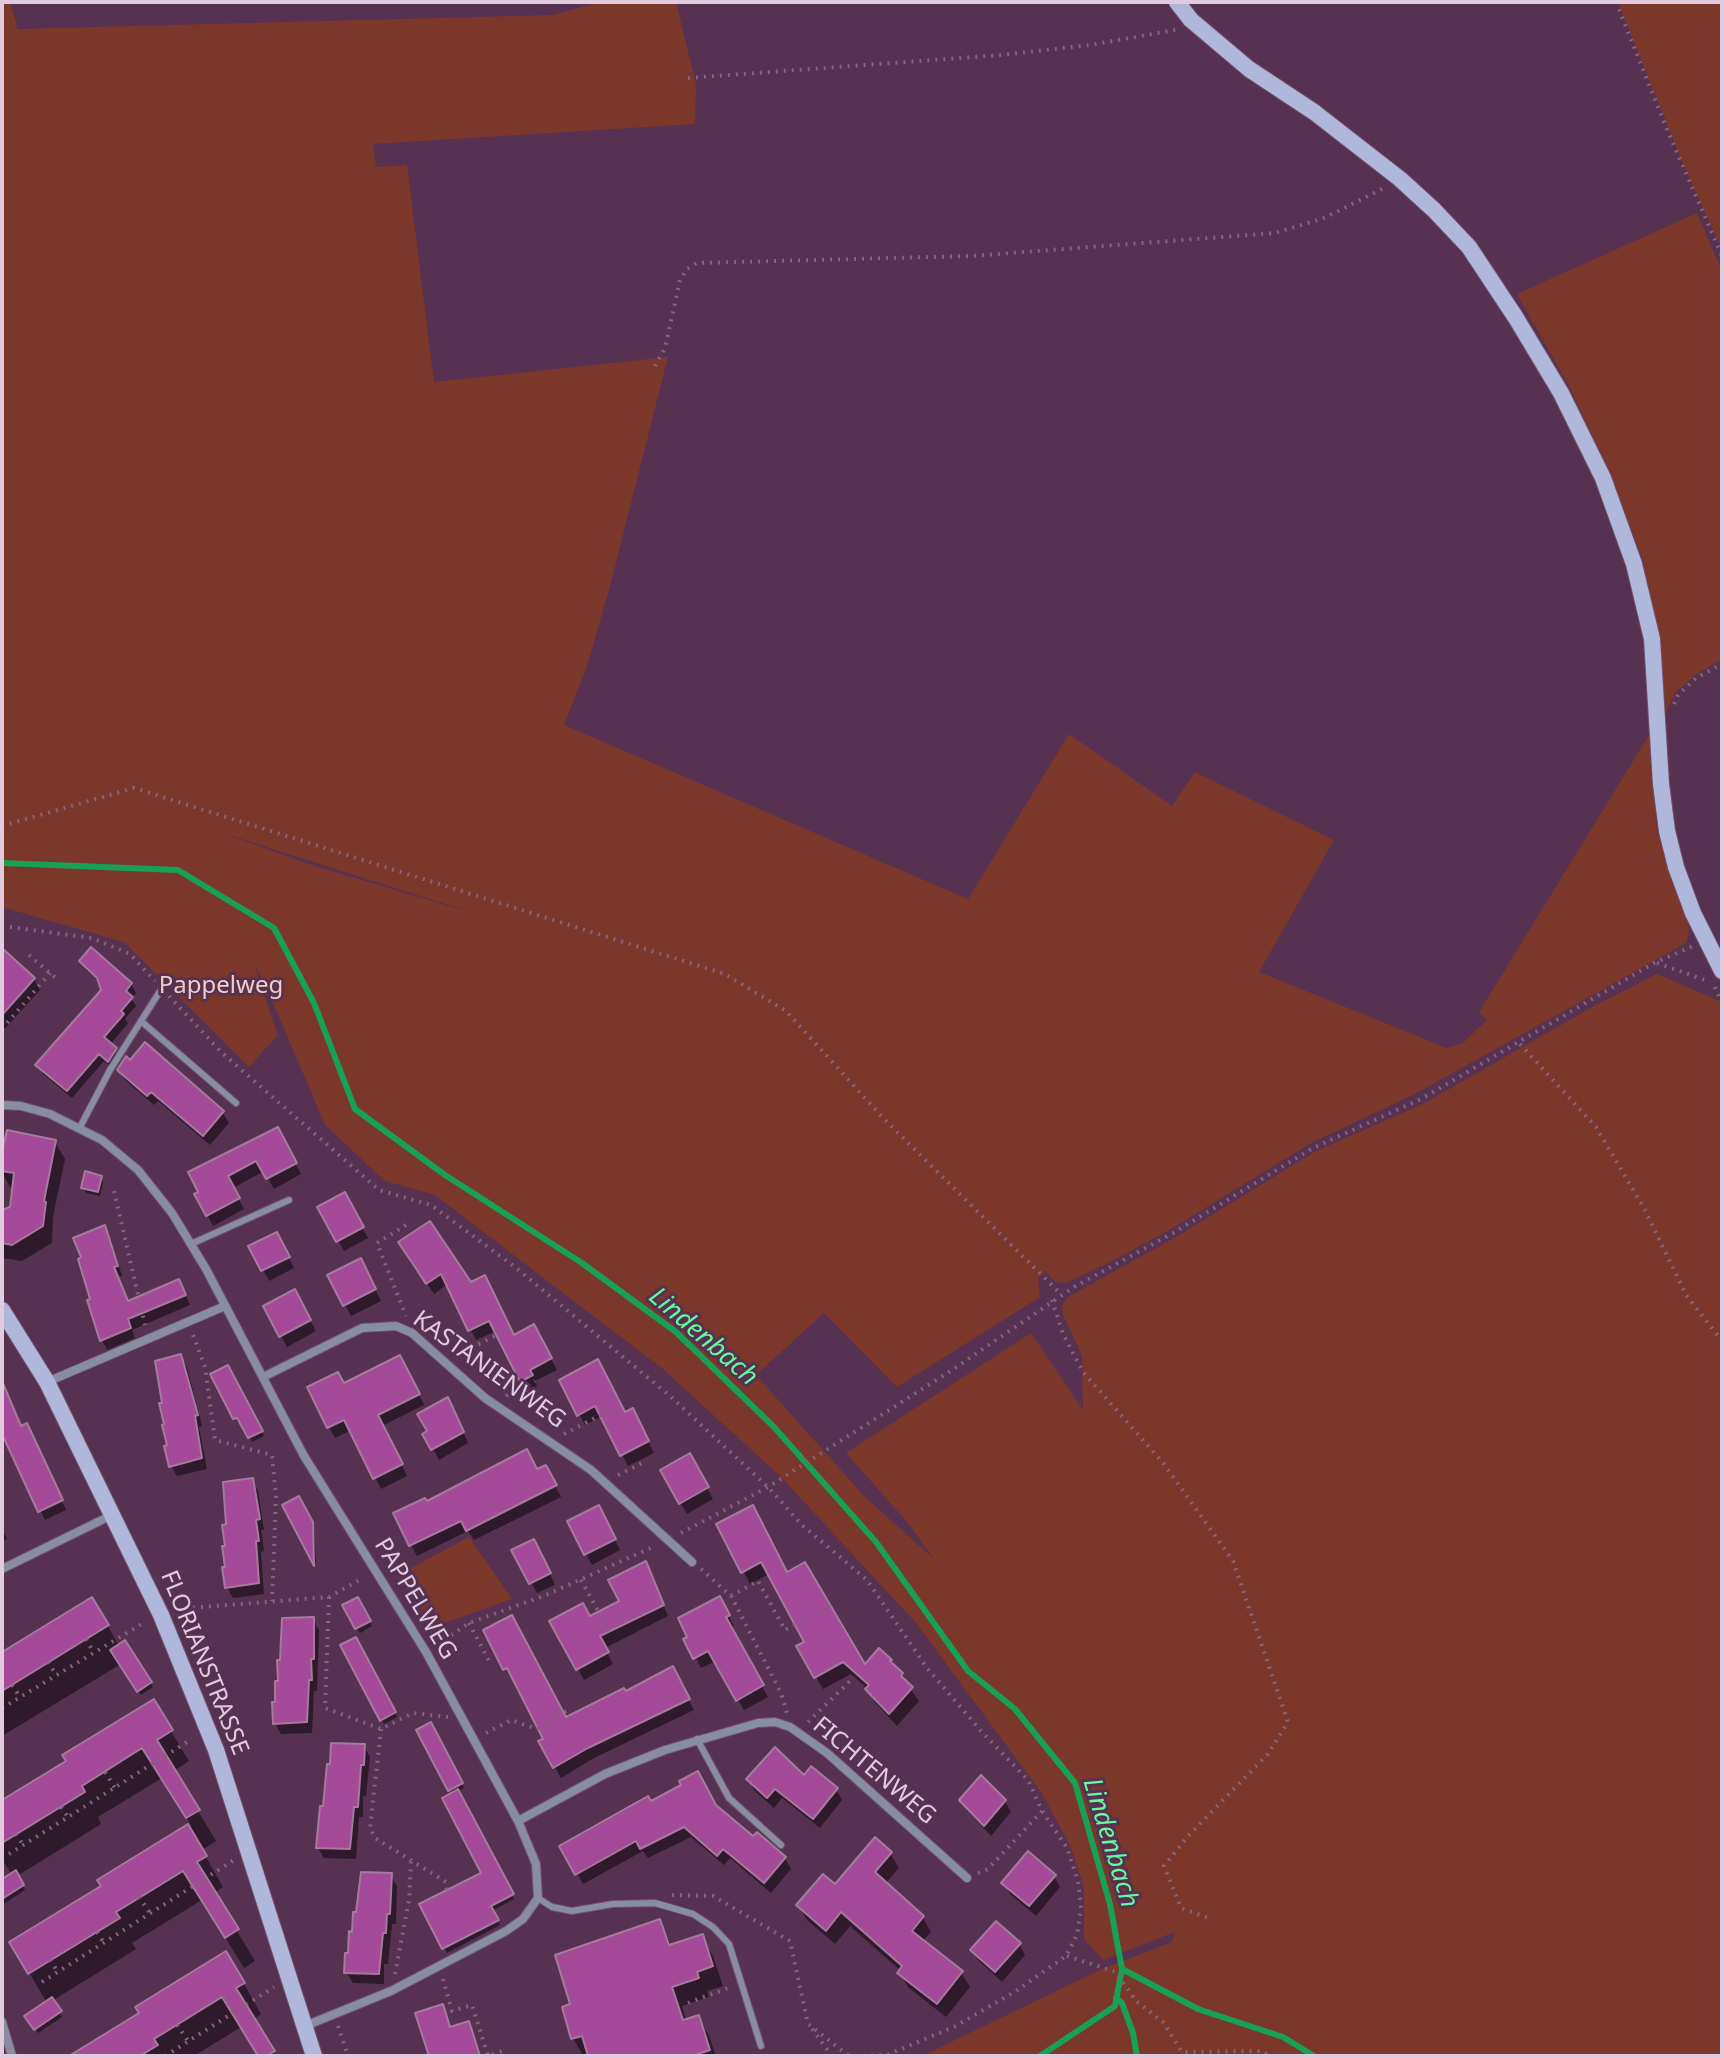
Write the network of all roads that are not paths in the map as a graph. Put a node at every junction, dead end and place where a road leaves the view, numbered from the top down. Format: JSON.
{"nodes":[{"id":1,"x":1177,"y":2,"type":"edge"},
{"id":2,"x":1722,"y":971,"type":"edge"},
{"id":3,"x":162,"y":988,"type":"road end"},
{"id":4,"x":142,"y":1022,"type":"junction"},
{"id":5,"x":236,"y":1103,"type":"dead end"},
{"id":6,"x":2,"y":1105,"type":"edge"},
{"id":7,"x":80,"y":1127,"type":"junction"},
{"id":8,"x":289,"y":1200,"type":"dead end"},
{"id":9,"x":191,"y":1244,"type":"junction"},
{"id":10,"x":225,"y":1306,"type":"junction"},
{"id":11,"x":2,"y":1310,"type":"edge"},
{"id":12,"x":263,"y":1377,"type":"junction"},
{"id":13,"x":47,"y":1382,"type":"junction"},
{"id":14,"x":113,"y":1515,"type":"junction"},
{"id":15,"x":692,"y":1562,"type":"road end"},
{"id":16,"x":2,"y":1569,"type":"edge"},
{"id":17,"x":697,"y":1739,"type":"junction"},
{"id":18,"x":518,"y":1821,"type":"junction"},
{"id":19,"x":781,"y":1845,"type":"dead end"},
{"id":20,"x":967,"y":1878,"type":"road end"},
{"id":21,"x":538,"y":1898,"type":"junction"},
{"id":22,"x":2,"y":2022,"type":"edge"},
{"id":23,"x":305,"y":2026,"type":"junction"},
{"id":24,"x":761,"y":2046,"type":"dead end"},
{"id":25,"x":12,"y":2056,"type":"edge"},
{"id":26,"x":314,"y":2056,"type":"edge"}],
"edges":[{"from":1,"to":2,"type":"street"},
{"from":3,"to":4,"type":"lane"},
{"from":4,"to":5,"type":"lane"},
{"from":4,"to":7,"type":"lane"},
{"from":6,"to":7,"type":"street","name":"PAPPELWEG"},
{"from":7,"to":9,"type":"street","name":"PAPPELWEG"},
{"from":8,"to":9,"type":"lane"},
{"from":9,"to":10,"type":"street","name":"PAPPELWEG"},
{"from":10,"to":12,"type":"street","name":"PAPPELWEG"},
{"from":10,"to":13,"type":"street"},
{"from":11,"to":13,"type":"street","name":"FLORIANSTRASSE"},
{"from":12,"to":15,"type":"street","name":"KASTANIENWEG"},
{"from":12,"to":18,"type":"street","name":"PAPPELWEG"},
{"from":13,"to":14,"type":"street","name":"FLORIANSTRASSE"},
{"from":14,"to":16,"type":"street"},
{"from":14,"to":23,"type":"street","name":"FLORIANSTRASSE"},
{"from":17,"to":18,"type":"street","name":"FICHTENWEG"},
{"from":17,"to":19,"type":"lane"},
{"from":17,"to":20,"type":"street","name":"FICHTENWEG"},
{"from":18,"to":21,"type":"street","name":"PAPPELWEG"},
{"from":21,"to":23,"type":"street"},
{"from":21,"to":24,"type":"lane"},
{"from":22,"to":25,"type":"street"},
{"from":23,"to":26,"type":"street","name":"FLORIANSTRASSE"}]}
